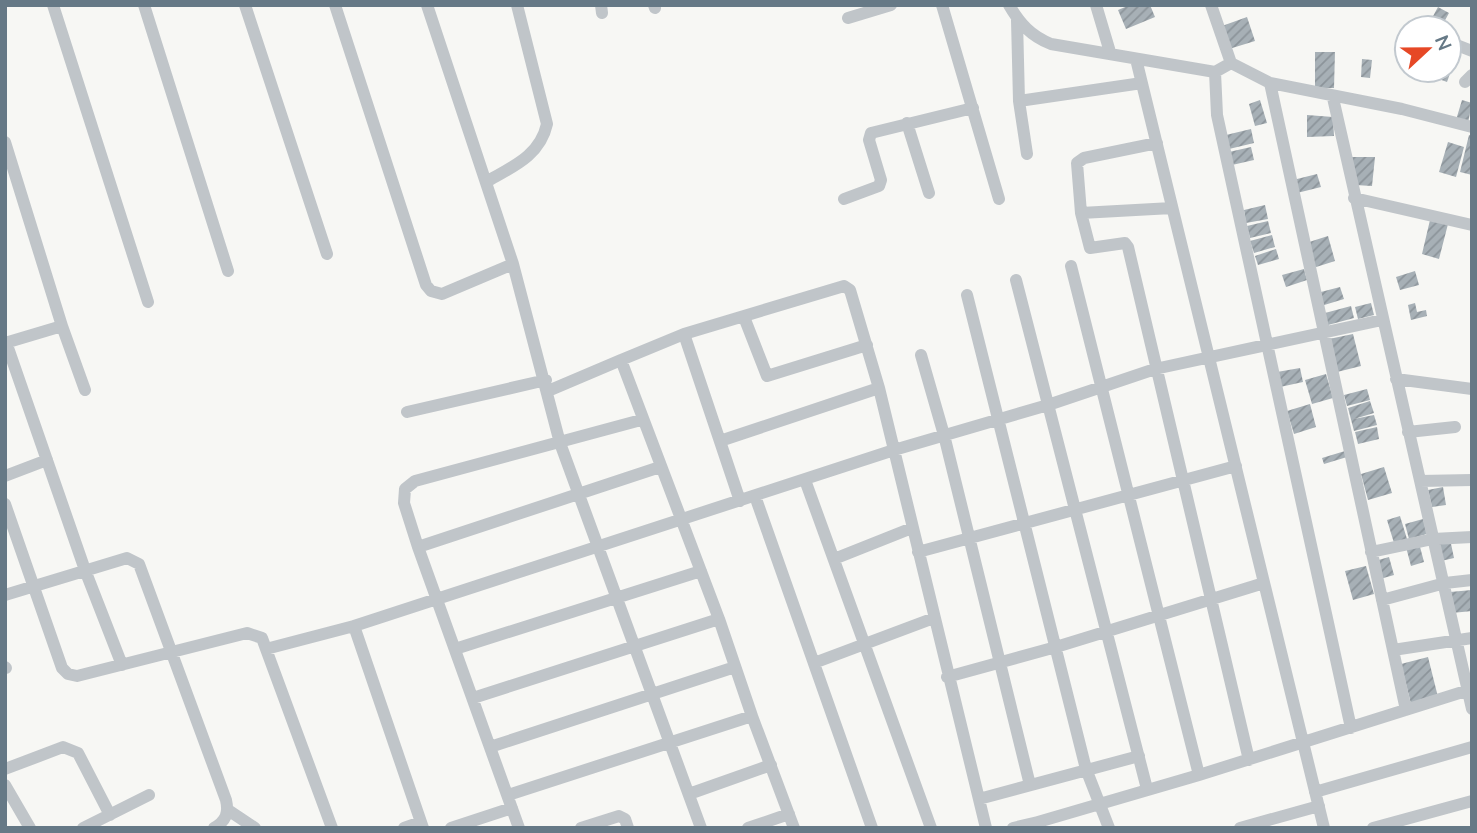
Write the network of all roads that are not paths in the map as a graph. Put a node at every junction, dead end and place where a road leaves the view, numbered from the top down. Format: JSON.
{"nodes":[{"id":1,"x":53,"y":5,"type":"edge"},
{"id":2,"x":144,"y":5,"type":"edge"},
{"id":3,"x":244,"y":5,"type":"edge"},
{"id":4,"x":335,"y":5,"type":"edge"},
{"id":5,"x":427,"y":5,"type":"edge"},
{"id":6,"x":517,"y":5,"type":"edge"},
{"id":7,"x":891,"y":5,"type":"edge"},
{"id":8,"x":942,"y":5,"type":"edge"},
{"id":9,"x":1009,"y":5,"type":"edge"},
{"id":10,"x":1096,"y":5,"type":"edge"},
{"id":11,"x":1211,"y":5,"type":"edge"},
{"id":12,"x":848,"y":18,"type":"dead end"},
{"id":13,"x":1017,"y":20,"type":"junction"},
{"id":14,"x":1110,"y":52,"type":"junction"},
{"id":15,"x":1136,"y":59,"type":"junction"},
{"id":16,"x":1230,"y":63,"type":"junction"},
{"id":17,"x":1215,"y":72,"type":"junction"},
{"id":18,"x":1142,"y":83,"type":"junction"},
{"id":19,"x":1270,"y":83,"type":"junction"},
{"id":20,"x":1334,"y":98,"type":"junction"},
{"id":21,"x":1019,"y":101,"type":"junction"},
{"id":22,"x":973,"y":108,"type":"junction"},
{"id":23,"x":907,"y":123,"type":"junction"},
{"id":24,"x":1472,"y":127,"type":"edge"},
{"id":25,"x":5,"y":142,"type":"edge"},
{"id":26,"x":1157,"y":144,"type":"junction"},
{"id":27,"x":1027,"y":154,"type":"dead end"},
{"id":28,"x":486,"y":182,"type":"junction"},
{"id":29,"x":929,"y":193,"type":"dead end"},
{"id":30,"x":1354,"y":198,"type":"junction"},
{"id":31,"x":844,"y":199,"type":"dead end"},
{"id":32,"x":999,"y":199,"type":"dead end"},
{"id":33,"x":1172,"y":208,"type":"junction"},
{"id":34,"x":1081,"y":214,"type":"junction"},
{"id":35,"x":1472,"y":225,"type":"edge"},
{"id":36,"x":327,"y":254,"type":"dead end"},
{"id":37,"x":513,"y":264,"type":"junction"},
{"id":38,"x":1071,"y":266,"type":"dead end"},
{"id":39,"x":228,"y":271,"type":"dead end"},
{"id":40,"x":1016,"y":280,"type":"dead end"},
{"id":41,"x":967,"y":295,"type":"dead end"},
{"id":42,"x":148,"y":302,"type":"dead end"},
{"id":43,"x":744,"y":317,"type":"junction"},
{"id":44,"x":1382,"y":320,"type":"junction"},
{"id":45,"x":62,"y":326,"type":"junction"},
{"id":46,"x":1323,"y":331,"type":"junction"},
{"id":47,"x":684,"y":334,"type":"junction"},
{"id":48,"x":5,"y":342,"type":"edge"},
{"id":49,"x":867,"y":345,"type":"junction"},
{"id":50,"x":1266,"y":345,"type":"junction"},
{"id":51,"x":921,"y":355,"type":"dead end"},
{"id":52,"x":1209,"y":357,"type":"junction"},
{"id":53,"x":621,"y":360,"type":"junction"},
{"id":54,"x":1155,"y":369,"type":"junction"},
{"id":55,"x":1396,"y":379,"type":"junction"},
{"id":56,"x":547,"y":386,"type":"junction"},
{"id":57,"x":1100,"y":387,"type":"junction"},
{"id":58,"x":879,"y":388,"type":"junction"},
{"id":59,"x":1472,"y":389,"type":"edge"},
{"id":60,"x":85,"y":390,"type":"dead end"},
{"id":61,"x":1048,"y":405,"type":"junction"},
{"id":62,"x":407,"y":412,"type":"dead end"},
{"id":63,"x":998,"y":419,"type":"junction"},
{"id":64,"x":641,"y":420,"type":"junction"},
{"id":65,"x":1455,"y":427,"type":"dead end"},
{"id":66,"x":1408,"y":432,"type":"junction"},
{"id":67,"x":944,"y":435,"type":"junction"},
{"id":68,"x":720,"y":441,"type":"junction"},
{"id":69,"x":561,"y":443,"type":"junction"},
{"id":70,"x":894,"y":450,"type":"junction"},
{"id":71,"x":47,"y":460,"type":"junction"},
{"id":72,"x":1236,"y":466,"type":"junction"},
{"id":73,"x":660,"y":467,"type":"junction"},
{"id":74,"x":5,"y":476,"type":"edge"},
{"id":75,"x":805,"y":480,"type":"junction"},
{"id":76,"x":1182,"y":481,"type":"junction"},
{"id":77,"x":1420,"y":481,"type":"junction"},
{"id":78,"x":1472,"y":481,"type":"edge"},
{"id":79,"x":579,"y":493,"type":"junction"},
{"id":80,"x":1128,"y":495,"type":"junction"},
{"id":81,"x":755,"y":496,"type":"junction"},
{"id":82,"x":740,"y":501,"type":"junction"},
{"id":83,"x":5,"y":504,"type":"edge"},
{"id":84,"x":1075,"y":509,"type":"junction"},
{"id":85,"x":681,"y":519,"type":"junction"},
{"id":86,"x":1024,"y":523,"type":"junction"},
{"id":87,"x":912,"y":528,"type":"junction"},
{"id":88,"x":1472,"y":537,"type":"edge"},
{"id":89,"x":970,"y":538,"type":"junction"},
{"id":90,"x":1433,"y":539,"type":"junction"},
{"id":91,"x":599,"y":546,"type":"junction"},
{"id":92,"x":418,"y":547,"type":"junction"},
{"id":93,"x":918,"y":552,"type":"junction"},
{"id":94,"x":1371,"y":552,"type":"junction"},
{"id":95,"x":834,"y":559,"type":"junction"},
{"id":96,"x":85,"y":570,"type":"junction"},
{"id":97,"x":701,"y":571,"type":"junction"},
{"id":98,"x":1472,"y":580,"type":"edge"},
{"id":99,"x":1264,"y":583,"type":"junction"},
{"id":100,"x":1445,"y":583,"type":"junction"},
{"id":101,"x":34,"y":586,"type":"junction"},
{"id":102,"x":5,"y":595,"type":"edge"},
{"id":103,"x":618,"y":598,"type":"junction"},
{"id":104,"x":438,"y":600,"type":"junction"},
{"id":105,"x":1210,"y":600,"type":"junction"},
{"id":106,"x":1382,"y":600,"type":"junction"},
{"id":107,"x":1159,"y":615,"type":"junction"},
{"id":108,"x":933,"y":618,"type":"junction"},
{"id":109,"x":719,"y":619,"type":"junction"},
{"id":110,"x":354,"y":625,"type":"junction"},
{"id":111,"x":1107,"y":631,"type":"junction"},
{"id":112,"x":1472,"y":638,"type":"edge"},
{"id":113,"x":1456,"y":639,"type":"junction"},
{"id":114,"x":865,"y":643,"type":"junction"},
{"id":115,"x":634,"y":646,"type":"junction"},
{"id":116,"x":1056,"y":647,"type":"junction"},
{"id":117,"x":267,"y":649,"type":"junction"},
{"id":118,"x":455,"y":649,"type":"junction"},
{"id":119,"x":1393,"y":650,"type":"junction"},
{"id":120,"x":171,"y":651,"type":"junction"},
{"id":121,"x":998,"y":661,"type":"junction"},
{"id":122,"x":814,"y":663,"type":"junction"},
{"id":123,"x":122,"y":665,"type":"junction"},
{"id":124,"x":735,"y":667,"type":"junction"},
{"id":125,"x":947,"y":677,"type":"junction"},
{"id":126,"x":1469,"y":689,"type":"edge"},
{"id":127,"x":652,"y":695,"type":"junction"},
{"id":128,"x":472,"y":698,"type":"junction"},
{"id":129,"x":1472,"y":709,"type":"edge"},
{"id":130,"x":1406,"y":710,"type":"junction"},
{"id":131,"x":752,"y":716,"type":"junction"},
{"id":132,"x":1351,"y":728,"type":"junction"},
{"id":133,"x":1303,"y":743,"type":"junction"},
{"id":134,"x":669,"y":744,"type":"junction"},
{"id":135,"x":490,"y":747,"type":"junction"},
{"id":136,"x":1472,"y":747,"type":"edge"},
{"id":137,"x":1139,"y":756,"type":"junction"},
{"id":138,"x":1249,"y":760,"type":"junction"},
{"id":139,"x":771,"y":765,"type":"junction"},
{"id":140,"x":5,"y":769,"type":"edge"},
{"id":141,"x":1086,"y":769,"type":"junction"},
{"id":142,"x":1199,"y":775,"type":"junction"},
{"id":143,"x":5,"y":785,"type":"edge"},
{"id":144,"x":1030,"y":785,"type":"junction"},
{"id":145,"x":1147,"y":789,"type":"junction"},
{"id":146,"x":1315,"y":792,"type":"junction"},
{"id":147,"x":689,"y":794,"type":"junction"},
{"id":148,"x":149,"y":795,"type":"dead end"},
{"id":149,"x":979,"y":799,"type":"junction"},
{"id":150,"x":1472,"y":801,"type":"edge"},
{"id":151,"x":510,"y":802,"type":"junction"},
{"id":152,"x":1101,"y":804,"type":"junction"},
{"id":153,"x":1318,"y":806,"type":"junction"},
{"id":154,"x":228,"y":810,"type":"junction"},
{"id":155,"x":789,"y":814,"type":"junction"},
{"id":156,"x":110,"y":815,"type":"junction"},
{"id":157,"x":422,"y":825,"type":"edge"},
{"id":158,"x":1039,"y":825,"type":"edge"},
{"id":159,"x":328,"y":827,"type":"edge"},
{"id":160,"x":30,"y":828,"type":"edge"},
{"id":161,"x":83,"y":828,"type":"edge"},
{"id":162,"x":214,"y":828,"type":"edge"},
{"id":163,"x":255,"y":828,"type":"edge"},
{"id":164,"x":404,"y":828,"type":"edge"},
{"id":165,"x":451,"y":828,"type":"edge"},
{"id":166,"x":519,"y":828,"type":"edge"},
{"id":167,"x":581,"y":828,"type":"edge"},
{"id":168,"x":628,"y":828,"type":"edge"},
{"id":169,"x":701,"y":828,"type":"edge"},
{"id":170,"x":748,"y":828,"type":"edge"},
{"id":171,"x":794,"y":828,"type":"edge"},
{"id":172,"x":872,"y":828,"type":"edge"},
{"id":173,"x":931,"y":828,"type":"edge"},
{"id":174,"x":986,"y":828,"type":"edge"},
{"id":175,"x":1013,"y":828,"type":"edge"},
{"id":176,"x":1109,"y":828,"type":"edge"},
{"id":177,"x":1240,"y":828,"type":"edge"},
{"id":178,"x":1324,"y":828,"type":"edge"},
{"id":179,"x":1373,"y":828,"type":"edge"}],
"edges":[{"from":1,"to":42,"type":"street"},
{"from":2,"to":39,"type":"street"},
{"from":3,"to":36,"type":"street"},
{"from":4,"to":37,"type":"street"},
{"from":5,"to":28,"type":"street"},
{"from":6,"to":28,"type":"street"},
{"from":7,"to":12,"type":"street"},
{"from":8,"to":22,"type":"street"},
{"from":9,"to":13,"type":"street"},
{"from":10,"to":14,"type":"street"},
{"from":11,"to":16,"type":"street"},
{"from":13,"to":14,"type":"street"},
{"from":13,"to":21,"type":"street"},
{"from":14,"to":15,"type":"street"},
{"from":15,"to":17,"type":"street"},
{"from":15,"to":18,"type":"street"},
{"from":16,"to":17,"type":"street"},
{"from":16,"to":19,"type":"street"},
{"from":17,"to":50,"type":"street"},
{"from":18,"to":21,"type":"street"},
{"from":18,"to":26,"type":"street"},
{"from":19,"to":20,"type":"street"},
{"from":19,"to":46,"type":"street"},
{"from":20,"to":24,"type":"street"},
{"from":20,"to":30,"type":"street"},
{"from":21,"to":27,"type":"street"},
{"from":22,"to":23,"type":"street"},
{"from":22,"to":32,"type":"street"},
{"from":23,"to":29,"type":"street"},
{"from":23,"to":31,"type":"street"},
{"from":25,"to":45,"type":"street"},
{"from":26,"to":33,"type":"street"},
{"from":26,"to":34,"type":"street"},
{"from":28,"to":37,"type":"street"},
{"from":30,"to":35,"type":"street"},
{"from":30,"to":44,"type":"street"},
{"from":33,"to":34,"type":"street"},
{"from":33,"to":52,"type":"street"},
{"from":34,"to":54,"type":"street"},
{"from":37,"to":56,"type":"street"},
{"from":38,"to":57,"type":"street"},
{"from":40,"to":61,"type":"street"},
{"from":41,"to":63,"type":"street"},
{"from":43,"to":47,"type":"street"},
{"from":43,"to":49,"type":"street"},
{"from":43,"to":49,"type":"street"},
{"from":44,"to":46,"type":"street"},
{"from":44,"to":55,"type":"street"},
{"from":45,"to":48,"type":"street"},
{"from":45,"to":60,"type":"street"},
{"from":46,"to":50,"type":"street"},
{"from":46,"to":94,"type":"street"},
{"from":47,"to":53,"type":"street"},
{"from":47,"to":68,"type":"street"},
{"from":48,"to":71,"type":"street"},
{"from":49,"to":58,"type":"street"},
{"from":50,"to":52,"type":"street"},
{"from":50,"to":132,"type":"street"},
{"from":51,"to":67,"type":"street"},
{"from":52,"to":54,"type":"street"},
{"from":52,"to":72,"type":"street"},
{"from":53,"to":56,"type":"street"},
{"from":53,"to":64,"type":"street"},
{"from":54,"to":57,"type":"street"},
{"from":54,"to":76,"type":"street"},
{"from":55,"to":59,"type":"street"},
{"from":55,"to":66,"type":"street"},
{"from":56,"to":62,"type":"street"},
{"from":56,"to":69,"type":"street"},
{"from":57,"to":61,"type":"street"},
{"from":57,"to":80,"type":"street"},
{"from":58,"to":68,"type":"street"},
{"from":58,"to":70,"type":"street"},
{"from":61,"to":63,"type":"street"},
{"from":61,"to":84,"type":"street"},
{"from":63,"to":67,"type":"street"},
{"from":63,"to":86,"type":"street"},
{"from":64,"to":69,"type":"street"},
{"from":64,"to":73,"type":"street"},
{"from":65,"to":66,"type":"street"},
{"from":66,"to":77,"type":"street"},
{"from":67,"to":70,"type":"street"},
{"from":67,"to":89,"type":"street"},
{"from":68,"to":82,"type":"street"},
{"from":69,"to":79,"type":"street"},
{"from":69,"to":92,"type":"street"},
{"from":70,"to":75,"type":"street"},
{"from":70,"to":87,"type":"street"},
{"from":71,"to":74,"type":"street"},
{"from":71,"to":96,"type":"street"},
{"from":72,"to":76,"type":"street"},
{"from":72,"to":99,"type":"street"},
{"from":73,"to":79,"type":"street"},
{"from":73,"to":85,"type":"street"},
{"from":75,"to":81,"type":"street"},
{"from":75,"to":95,"type":"street"},
{"from":76,"to":80,"type":"street"},
{"from":76,"to":105,"type":"street"},
{"from":77,"to":78,"type":"street"},
{"from":77,"to":90,"type":"street"},
{"from":79,"to":91,"type":"street"},
{"from":79,"to":92,"type":"street"},
{"from":80,"to":84,"type":"street"},
{"from":80,"to":107,"type":"street"},
{"from":81,"to":82,"type":"street"},
{"from":81,"to":122,"type":"street"},
{"from":82,"to":85,"type":"street"},
{"from":83,"to":101,"type":"street"},
{"from":84,"to":86,"type":"street"},
{"from":84,"to":111,"type":"street"},
{"from":85,"to":91,"type":"street"},
{"from":85,"to":97,"type":"street"},
{"from":86,"to":89,"type":"street"},
{"from":86,"to":116,"type":"street"},
{"from":87,"to":93,"type":"street"},
{"from":87,"to":95,"type":"street"},
{"from":88,"to":90,"type":"street"},
{"from":89,"to":93,"type":"street"},
{"from":89,"to":121,"type":"street"},
{"from":90,"to":94,"type":"street"},
{"from":90,"to":100,"type":"street"},
{"from":91,"to":103,"type":"street"},
{"from":91,"to":104,"type":"street"},
{"from":92,"to":104,"type":"street"},
{"from":93,"to":108,"type":"street"},
{"from":94,"to":106,"type":"street"},
{"from":95,"to":114,"type":"street"},
{"from":96,"to":101,"type":"street"},
{"from":96,"to":120,"type":"street"},
{"from":96,"to":123,"type":"street"},
{"from":97,"to":103,"type":"street"},
{"from":97,"to":109,"type":"street"},
{"from":98,"to":100,"type":"street"},
{"from":99,"to":105,"type":"street"},
{"from":99,"to":133,"type":"street"},
{"from":100,"to":106,"type":"street"},
{"from":100,"to":113,"type":"street"},
{"from":101,"to":102,"type":"street"},
{"from":101,"to":123,"type":"street"},
{"from":103,"to":115,"type":"street"},
{"from":103,"to":118,"type":"street"},
{"from":104,"to":110,"type":"street"},
{"from":104,"to":118,"type":"street"},
{"from":105,"to":107,"type":"street"},
{"from":105,"to":138,"type":"street"},
{"from":106,"to":119,"type":"street"},
{"from":107,"to":111,"type":"street"},
{"from":107,"to":142,"type":"street"},
{"from":108,"to":114,"type":"street"},
{"from":108,"to":125,"type":"street"},
{"from":109,"to":115,"type":"street"},
{"from":109,"to":124,"type":"street"},
{"from":110,"to":117,"type":"street"},
{"from":110,"to":157,"type":"street"},
{"from":111,"to":116,"type":"street"},
{"from":111,"to":137,"type":"street"},
{"from":112,"to":113,"type":"street"},
{"from":113,"to":119,"type":"street"},
{"from":113,"to":126,"type":"street"},
{"from":114,"to":122,"type":"street"},
{"from":114,"to":173,"type":"street"},
{"from":115,"to":127,"type":"street"},
{"from":115,"to":128,"type":"street"},
{"from":116,"to":121,"type":"street"},
{"from":116,"to":141,"type":"street"},
{"from":117,"to":120,"type":"street"},
{"from":117,"to":159,"type":"street"},
{"from":118,"to":128,"type":"street"},
{"from":119,"to":130,"type":"street"},
{"from":120,"to":123,"type":"street"},
{"from":120,"to":154,"type":"street"},
{"from":121,"to":125,"type":"street"},
{"from":121,"to":144,"type":"street"},
{"from":122,"to":172,"type":"street"},
{"from":124,"to":127,"type":"street"},
{"from":124,"to":131,"type":"street"},
{"from":125,"to":149,"type":"street"},
{"from":126,"to":129,"type":"street"},
{"from":126,"to":130,"type":"street"},
{"from":127,"to":134,"type":"street"},
{"from":127,"to":135,"type":"street"},
{"from":128,"to":135,"type":"street"},
{"from":130,"to":132,"type":"street"},
{"from":131,"to":134,"type":"street"},
{"from":131,"to":139,"type":"street"},
{"from":132,"to":133,"type":"street"},
{"from":133,"to":138,"type":"street"},
{"from":133,"to":146,"type":"street"},
{"from":134,"to":147,"type":"street"},
{"from":134,"to":151,"type":"street"},
{"from":135,"to":151,"type":"street"},
{"from":136,"to":146,"type":"street"},
{"from":137,"to":141,"type":"street"},
{"from":137,"to":145,"type":"street"},
{"from":138,"to":142,"type":"street"},
{"from":139,"to":147,"type":"street"},
{"from":139,"to":155,"type":"street"},
{"from":140,"to":156,"type":"street"},
{"from":141,"to":144,"type":"street"},
{"from":141,"to":152,"type":"street"},
{"from":142,"to":145,"type":"street"},
{"from":143,"to":160,"type":"street"},
{"from":144,"to":149,"type":"street"},
{"from":145,"to":152,"type":"street"},
{"from":146,"to":153,"type":"street"},
{"from":147,"to":169,"type":"street"},
{"from":148,"to":156,"type":"street"},
{"from":149,"to":174,"type":"street"},
{"from":150,"to":179,"type":"street"},
{"from":151,"to":165,"type":"street"},
{"from":151,"to":166,"type":"street"},
{"from":152,"to":158,"type":"street"},
{"from":152,"to":176,"type":"street"},
{"from":153,"to":177,"type":"street"},
{"from":153,"to":178,"type":"street"},
{"from":154,"to":162,"type":"street"},
{"from":154,"to":163,"type":"street"},
{"from":155,"to":170,"type":"street"},
{"from":155,"to":171,"type":"street"},
{"from":156,"to":161,"type":"street"},
{"from":157,"to":164,"type":"street"},
{"from":158,"to":175,"type":"street"},
{"from":167,"to":168,"type":"street"}]}
